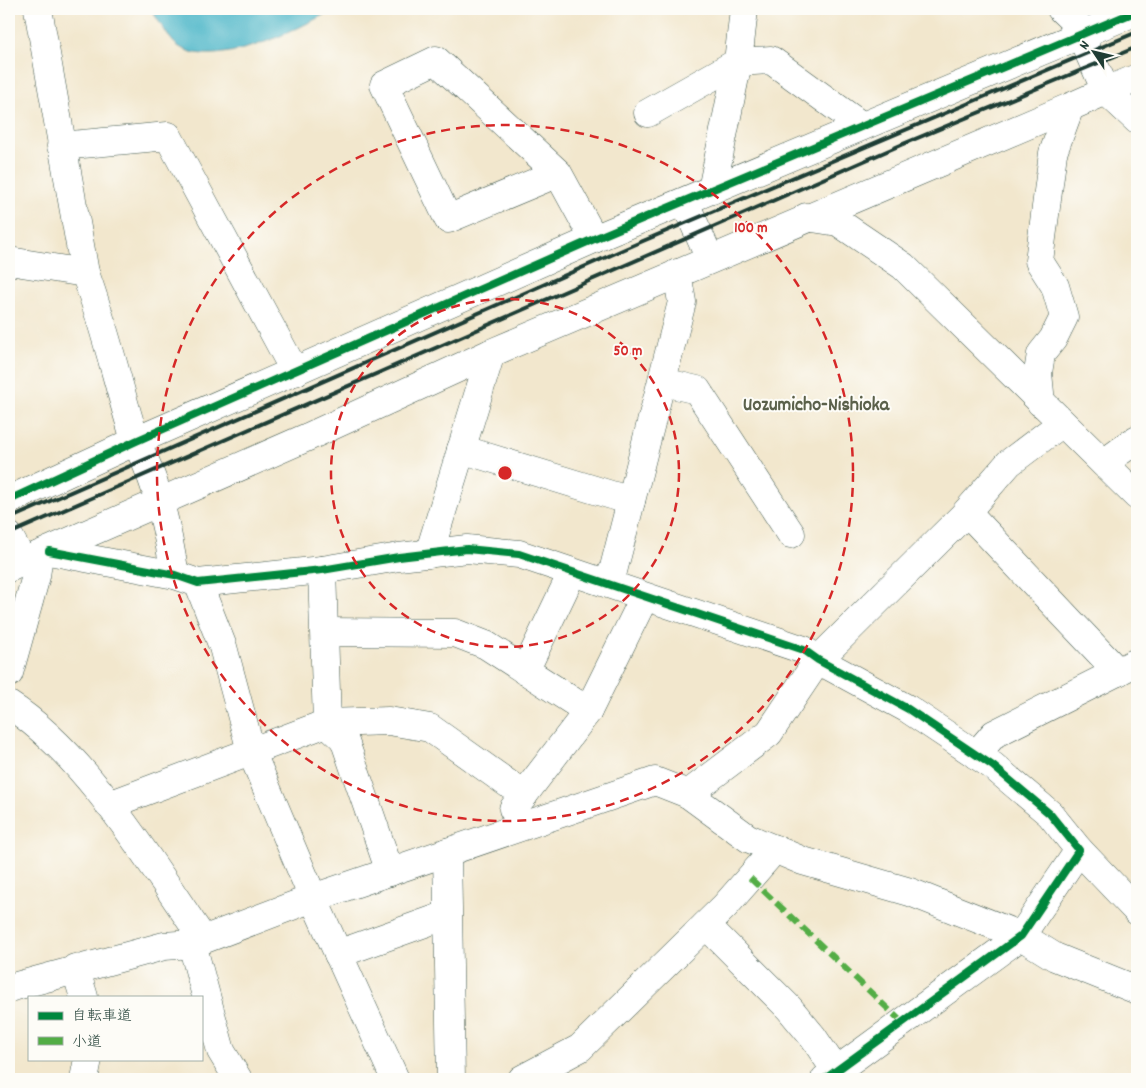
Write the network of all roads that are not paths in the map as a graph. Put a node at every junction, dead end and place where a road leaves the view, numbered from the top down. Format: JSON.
{"nodes":[{"id":1,"x":38,"y":9,"type":"edge"},
{"id":2,"x":744,"y":9,"type":"edge"},
{"id":3,"x":1062,"y":9,"type":"edge"},
{"id":4,"x":1137,"y":10,"type":"edge"},
{"id":5,"x":1084,"y":31,"type":"junction"},
{"id":6,"x":738,"y":62,"type":"junction"},
{"id":7,"x":1137,"y":78,"type":"edge"},
{"id":8,"x":1106,"y":91,"type":"junction"},
{"id":9,"x":1070,"y":108,"type":"junction"},
{"id":10,"x":648,"y":114,"type":"dead end"},
{"id":11,"x":1137,"y":120,"type":"edge"},
{"id":12,"x":862,"y":126,"type":"junction"},
{"id":13,"x":61,"y":146,"type":"junction"},
{"id":14,"x":558,"y":172,"type":"junction"},
{"id":15,"x":712,"y":190,"type":"junction"},
{"id":16,"x":685,"y":203,"type":"junction"},
{"id":17,"x":806,"y":217,"type":"junction"},
{"id":18,"x":594,"y":240,"type":"junction"},
{"id":19,"x":710,"y":259,"type":"junction"},
{"id":20,"x":9,"y":261,"type":"edge"},
{"id":21,"x":85,"y":273,"type":"junction"},
{"id":22,"x":677,"y":273,"type":"junction"},
{"id":23,"x":491,"y":353,"type":"junction"},
{"id":24,"x":295,"y":372,"type":"junction"},
{"id":25,"x":663,"y":382,"type":"junction"},
{"id":26,"x":1042,"y":403,"type":"junction"},
{"id":27,"x":1062,"y":423,"type":"junction"},
{"id":28,"x":1137,"y":439,"type":"edge"},
{"id":29,"x":136,"y":441,"type":"junction"},
{"id":30,"x":461,"y":449,"type":"junction"},
{"id":31,"x":1104,"y":463,"type":"junction"},
{"id":32,"x":1137,"y":496,"type":"edge"},
{"id":33,"x":9,"y":500,"type":"edge"},
{"id":34,"x":632,"y":501,"type":"junction"},
{"id":35,"x":160,"y":502,"type":"junction"},
{"id":36,"x":968,"y":512,"type":"junction"},
{"id":37,"x":791,"y":534,"type":"dead end"},
{"id":38,"x":9,"y":536,"type":"edge"},
{"id":39,"x":429,"y":554,"type":"junction"},
{"id":40,"x":30,"y":559,"type":"edge"},
{"id":41,"x":322,"y":570,"type":"junction"},
{"id":42,"x":572,"y":573,"type":"junction"},
{"id":43,"x":187,"y":579,"type":"junction"},
{"id":44,"x":610,"y":583,"type":"junction"},
{"id":45,"x":644,"y":598,"type":"junction"},
{"id":46,"x":325,"y":632,"type":"junction"},
{"id":47,"x":818,"y":660,"type":"junction"},
{"id":48,"x":1127,"y":667,"type":"edge"},
{"id":49,"x":525,"y":671,"type":"junction"},
{"id":50,"x":9,"y":673,"type":"edge"},
{"id":51,"x":9,"y":705,"type":"edge"},
{"id":52,"x":588,"y":711,"type":"junction"},
{"id":53,"x":327,"y":722,"type":"junction"},
{"id":54,"x":251,"y":751,"type":"junction"},
{"id":55,"x":976,"y":754,"type":"junction"},
{"id":56,"x":688,"y":794,"type":"junction"},
{"id":57,"x":524,"y":796,"type":"junction"},
{"id":58,"x":109,"y":805,"type":"junction"},
{"id":59,"x":490,"y":838,"type":"junction"},
{"id":60,"x":775,"y":849,"type":"junction"},
{"id":61,"x":1079,"y":850,"type":"junction"},
{"id":62,"x":447,"y":852,"type":"junction"},
{"id":63,"x":390,"y":872,"type":"junction"},
{"id":64,"x":313,"y":898,"type":"junction"},
{"id":65,"x":1137,"y":911,"type":"edge"},
{"id":66,"x":447,"y":915,"type":"junction"},
{"id":67,"x":706,"y":925,"type":"junction"},
{"id":68,"x":1021,"y":936,"type":"junction"},
{"id":69,"x":198,"y":941,"type":"junction"},
{"id":70,"x":338,"y":954,"type":"junction"},
{"id":71,"x":75,"y":968,"type":"junction"},
{"id":72,"x":9,"y":988,"type":"edge"},
{"id":73,"x":1137,"y":990,"type":"edge"},
{"id":74,"x":84,"y":996,"type":"edge"},
{"id":75,"x":88,"y":1060,"type":"edge"},
{"id":76,"x":831,"y":1075,"type":"edge"},
{"id":77,"x":389,"y":1078,"type":"edge"},
{"id":78,"x":84,"y":1079,"type":"edge"},
{"id":79,"x":238,"y":1079,"type":"edge"},
{"id":80,"x":451,"y":1079,"type":"edge"},
{"id":81,"x":522,"y":1079,"type":"edge"}],
"edges":[{"from":1,"to":13,"type":"street"},
{"from":2,"to":6,"type":"street"},
{"from":3,"to":5,"type":"street"},
{"from":4,"to":5,"type":"street"},
{"from":5,"to":8,"type":"street"},
{"from":5,"to":12,"type":"street"},
{"from":6,"to":10,"type":"street"},
{"from":6,"to":12,"type":"street"},
{"from":6,"to":15,"type":"street"},
{"from":7,"to":8,"type":"street"},
{"from":8,"to":9,"type":"street"},
{"from":8,"to":11,"type":"street"},
{"from":9,"to":17,"type":"street"},
{"from":9,"to":26,"type":"street"},
{"from":12,"to":15,"type":"street"},
{"from":13,"to":21,"type":"street"},
{"from":13,"to":24,"type":"street"},
{"from":14,"to":14,"type":"street"},
{"from":14,"to":18,"type":"street"},
{"from":15,"to":16,"type":"street"},
{"from":16,"to":18,"type":"street"},
{"from":16,"to":19,"type":"street"},
{"from":17,"to":19,"type":"street"},
{"from":17,"to":26,"type":"street"},
{"from":18,"to":24,"type":"street"},
{"from":19,"to":22,"type":"street"},
{"from":20,"to":21,"type":"street"},
{"from":21,"to":29,"type":"street"},
{"from":22,"to":23,"type":"street"},
{"from":22,"to":25,"type":"street"},
{"from":23,"to":30,"type":"street"},
{"from":23,"to":35,"type":"street"},
{"from":24,"to":29,"type":"street"},
{"from":25,"to":34,"type":"street"},
{"from":25,"to":37,"type":"street"},
{"from":26,"to":27,"type":"street"},
{"from":27,"to":31,"type":"street"},
{"from":27,"to":36,"type":"street"},
{"from":28,"to":31,"type":"street"},
{"from":29,"to":33,"type":"street"},
{"from":29,"to":35,"type":"street"},
{"from":30,"to":34,"type":"street"},
{"from":30,"to":39,"type":"street"},
{"from":31,"to":32,"type":"street"},
{"from":34,"to":44,"type":"street"},
{"from":35,"to":40,"type":"street"},
{"from":35,"to":43,"type":"street"},
{"from":36,"to":47,"type":"street"},
{"from":36,"to":48,"type":"street"},
{"from":38,"to":40,"type":"street"},
{"from":39,"to":41,"type":"street"},
{"from":39,"to":42,"type":"street"},
{"from":40,"to":43,"type":"street"},
{"from":40,"to":50,"type":"street"},
{"from":41,"to":43,"type":"street"},
{"from":41,"to":46,"type":"street"},
{"from":42,"to":44,"type":"street"},
{"from":42,"to":49,"type":"street"},
{"from":43,"to":54,"type":"street"},
{"from":44,"to":45,"type":"street"},
{"from":45,"to":47,"type":"street"},
{"from":45,"to":52,"type":"street"},
{"from":46,"to":49,"type":"street"},
{"from":46,"to":53,"type":"street"},
{"from":47,"to":55,"type":"street"},
{"from":47,"to":56,"type":"street"},
{"from":48,"to":55,"type":"street"},
{"from":49,"to":52,"type":"street"},
{"from":51,"to":58,"type":"street"},
{"from":52,"to":57,"type":"street"},
{"from":53,"to":54,"type":"street"},
{"from":53,"to":57,"type":"street"},
{"from":53,"to":63,"type":"street"},
{"from":54,"to":58,"type":"street"},
{"from":54,"to":64,"type":"street"},
{"from":55,"to":61,"type":"street"},
{"from":56,"to":59,"type":"street"},
{"from":56,"to":60,"type":"street"},
{"from":57,"to":59,"type":"street"},
{"from":58,"to":69,"type":"street"},
{"from":59,"to":62,"type":"street"},
{"from":60,"to":67,"type":"street"},
{"from":60,"to":68,"type":"street"},
{"from":61,"to":65,"type":"street"},
{"from":61,"to":68,"type":"street"},
{"from":62,"to":63,"type":"street"},
{"from":62,"to":66,"type":"street"},
{"from":63,"to":64,"type":"street"},
{"from":64,"to":69,"type":"street"},
{"from":64,"to":70,"type":"street"},
{"from":66,"to":70,"type":"street"},
{"from":66,"to":80,"type":"street"},
{"from":67,"to":76,"type":"street"},
{"from":67,"to":81,"type":"street"},
{"from":68,"to":73,"type":"street"},
{"from":68,"to":76,"type":"street"},
{"from":69,"to":71,"type":"street"},
{"from":69,"to":79,"type":"street"},
{"from":70,"to":77,"type":"street"},
{"from":71,"to":72,"type":"street"},
{"from":71,"to":74,"type":"street"},
{"from":75,"to":78,"type":"street"}]}
